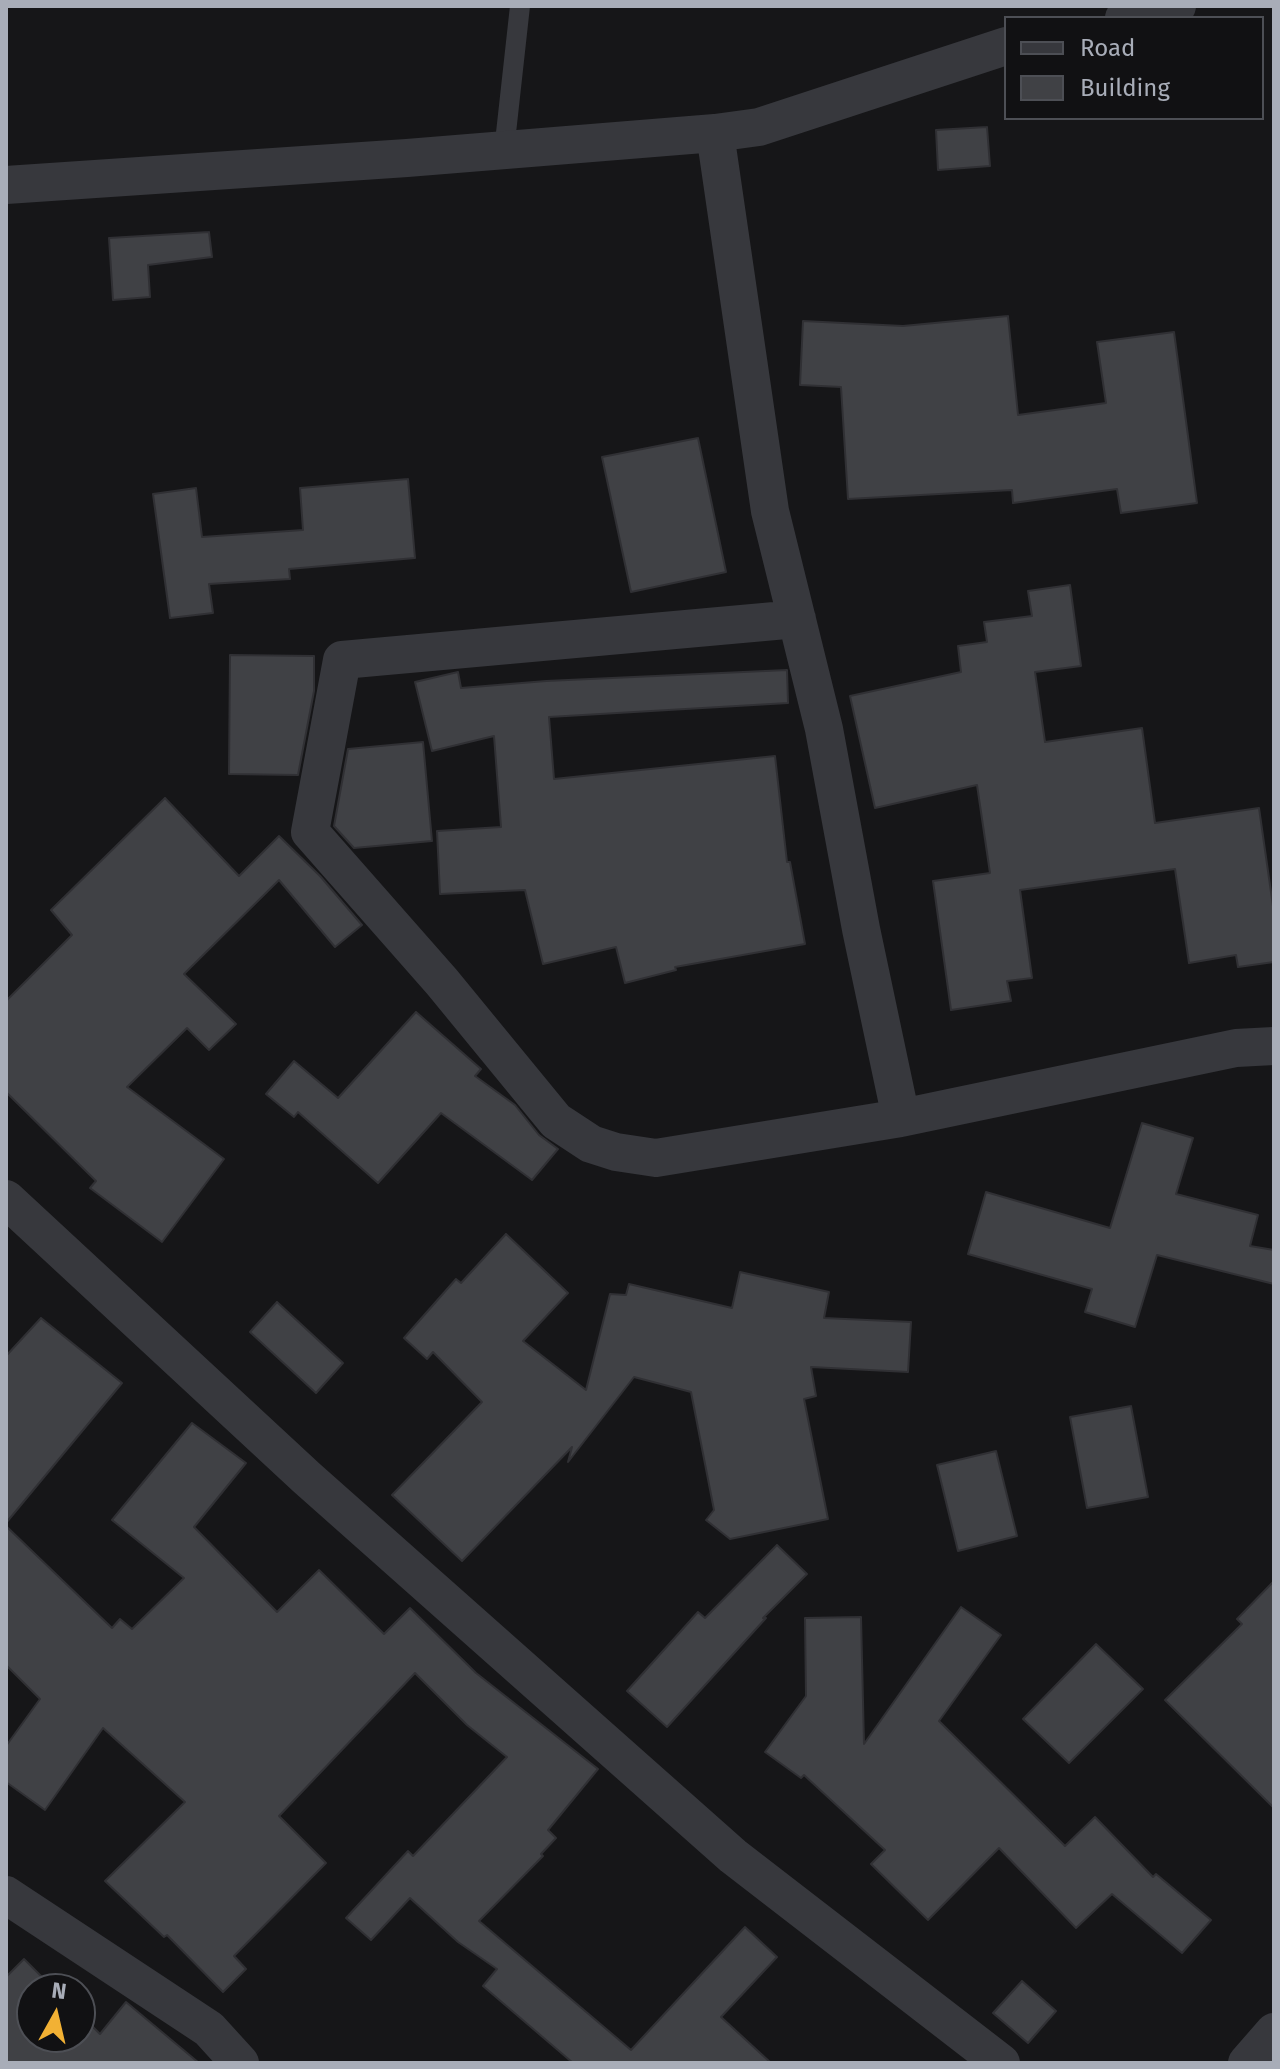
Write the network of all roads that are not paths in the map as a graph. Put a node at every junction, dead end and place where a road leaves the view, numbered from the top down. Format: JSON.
{"nodes":[{"id":1,"x":520,"y":6,"type":"edge"},
{"id":2,"x":1177,"y":6,"type":"edge"},
{"id":3,"x":1133,"y":16,"type":"edge"},
{"id":4,"x":1004,"y":47,"type":"edge"},
{"id":5,"x":715,"y":133,"type":"junction"},
{"id":6,"x":504,"y":151,"type":"junction"},
{"id":7,"x":6,"y":185,"type":"edge"},
{"id":8,"x":797,"y":619,"type":"junction"},
{"id":9,"x":1274,"y":1046,"type":"edge"},
{"id":10,"x":901,"y":1118,"type":"junction"},
{"id":11,"x":6,"y":1199,"type":"edge"},
{"id":12,"x":6,"y":1895,"type":"edge"},
{"id":13,"x":1274,"y":2032,"type":"edge"},
{"id":14,"x":240,"y":2063,"type":"edge"},
{"id":15,"x":1001,"y":2063,"type":"edge"},
{"id":16,"x":1247,"y":2063,"type":"edge"}],
"edges":[{"from":1,"to":6,"type":"lane"},
{"from":2,"to":3,"type":"street"},
{"from":4,"to":5,"type":"street"},
{"from":5,"to":6,"type":"street"},
{"from":5,"to":8,"type":"street"},
{"from":6,"to":7,"type":"street"},
{"from":8,"to":10,"type":"street"},
{"from":8,"to":10,"type":"street"},
{"from":9,"to":10,"type":"street"},
{"from":11,"to":15,"type":"street"},
{"from":12,"to":14,"type":"street"},
{"from":13,"to":16,"type":"street"}]}
